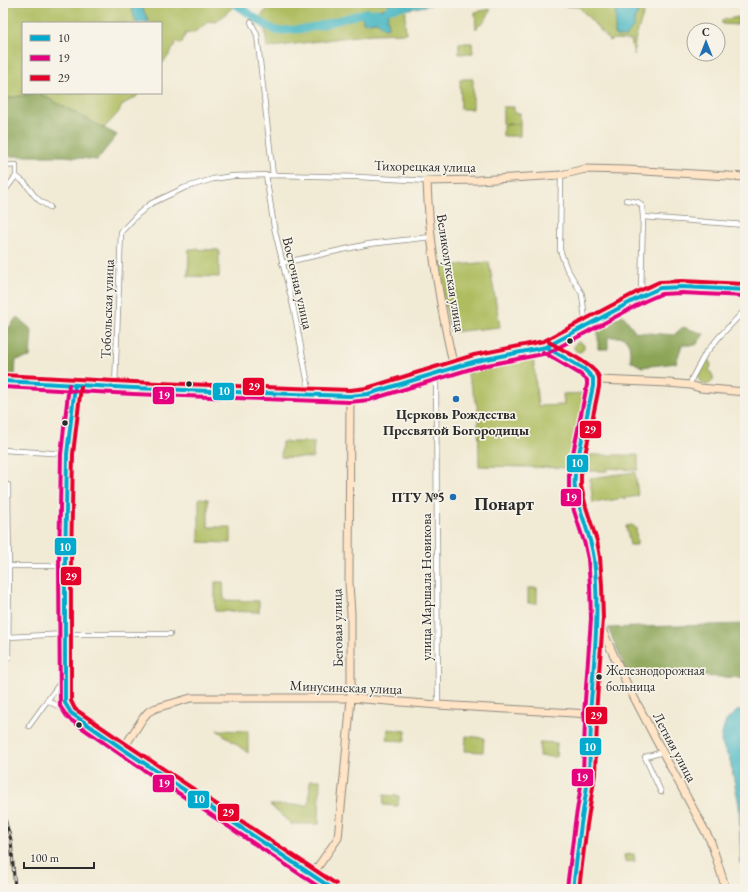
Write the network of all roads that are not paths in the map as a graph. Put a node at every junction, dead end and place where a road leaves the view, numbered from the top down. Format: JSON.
{"nodes":[{"id":1,"x":251,"y":22,"type":"dead end"},
{"id":2,"x":3,"y":166,"type":"edge"},
{"id":3,"x":561,"y":174,"type":"junction"},
{"id":4,"x":266,"y":175,"type":"junction"},
{"id":5,"x":272,"y":175,"type":"junction"},
{"id":6,"x":16,"y":176,"type":"junction"},
{"id":7,"x":745,"y":177,"type":"edge"},
{"id":8,"x":427,"y":181,"type":"junction"},
{"id":9,"x":3,"y":193,"type":"edge"},
{"id":10,"x":626,"y":200,"type":"dead end"},
{"id":11,"x":50,"y":207,"type":"dead end"},
{"id":12,"x":644,"y":217,"type":"junction"},
{"id":13,"x":745,"y":225,"type":"edge"},
{"id":14,"x":121,"y":232,"type":"joint"},
{"id":15,"x":431,"y":237,"type":"junction"},
{"id":16,"x":282,"y":263,"type":"junction"},
{"id":17,"x":745,"y":290,"type":"edge"},
{"id":18,"x":642,"y":296,"type":"junction"},
{"id":19,"x":745,"y":310,"type":"edge"},
{"id":20,"x":588,"y":325,"type":"junction"},
{"id":21,"x":546,"y":347,"type":"junction"},
{"id":22,"x":454,"y":368,"type":"junction"},
{"id":23,"x":436,"y":373,"type":"junction"},
{"id":24,"x":593,"y":378,"type":"junction"},
{"id":25,"x":3,"y":381,"type":"edge"},
{"id":26,"x":690,"y":385,"type":"junction"},
{"id":27,"x":75,"y":386,"type":"junction"},
{"id":28,"x":116,"y":387,"type":"junction"},
{"id":29,"x":745,"y":392,"type":"edge"},
{"id":30,"x":310,"y":395,"type":"junction"},
{"id":31,"x":350,"y":396,"type":"junction"},
{"id":32,"x":3,"y":450,"type":"edge"},
{"id":33,"x":67,"y":454,"type":"junction"},
{"id":34,"x":3,"y":485,"type":"edge"},
{"id":35,"x":9,"y":566,"type":"junction"},
{"id":36,"x":65,"y":566,"type":"junction"},
{"id":37,"x":597,"y":619,"type":"junction"},
{"id":38,"x":66,"y":634,"type":"junction"},
{"id":39,"x":170,"y":634,"type":"dead end"},
{"id":40,"x":8,"y":637,"type":"junction"},
{"id":41,"x":3,"y":658,"type":"edge"},
{"id":42,"x":66,"y":674,"type":"junction"},
{"id":43,"x":351,"y":698,"type":"junction"},
{"id":44,"x":47,"y":700,"type":"junction"},
{"id":45,"x":438,"y":705,"type":"junction"},
{"id":46,"x":70,"y":713,"type":"junction"},
{"id":47,"x":590,"y":714,"type":"junction"},
{"id":48,"x":29,"y":726,"type":"dead end"},
{"id":49,"x":123,"y":749,"type":"junction"},
{"id":50,"x":663,"y":752,"type":"junction"},
{"id":51,"x":661,"y":792,"type":"dead end"},
{"id":52,"x":312,"y":875,"type":"junction"},
{"id":53,"x":333,"y":889,"type":"edge"},
{"id":54,"x":573,"y":889,"type":"edge"},
{"id":55,"x":726,"y":889,"type":"edge"}],
"edges":[{"from":1,"to":5,"type":"street"},
{"from":2,"to":6,"type":"street"},
{"from":3,"to":7,"type":"street","name":"Тихорецкая улица"},
{"from":3,"to":8,"type":"street","name":"Тихорецкая улица"},
{"from":3,"to":20,"type":"street"},
{"from":4,"to":5,"type":"street","name":"Тихорецкая улица"},
{"from":4,"to":14,"type":"street","name":"Тихорецкая улица"},
{"from":4,"to":16,"type":"street","name":"Восточная улица"},
{"from":5,"to":8,"type":"street","name":"Тихорецкая улица"},
{"from":6,"to":9,"type":"street"},
{"from":6,"to":11,"type":"street"},
{"from":8,"to":15,"type":"street","name":"Великолукская улица"},
{"from":10,"to":12,"type":"street"},
{"from":12,"to":13,"type":"street"},
{"from":12,"to":18,"type":"street"},
{"from":14,"to":28,"type":"street","name":"Тобольская улица"},
{"from":15,"to":16,"type":"street"},
{"from":15,"to":22,"type":"street","name":"Великолукская улица"},
{"from":16,"to":30,"type":"street","name":"Восточная улица"},
{"from":17,"to":18,"type":"main road"},
{"from":18,"to":20,"type":"main road"},
{"from":19,"to":26,"type":"street"},
{"from":20,"to":21,"type":"main road"},
{"from":21,"to":22,"type":"main road"},
{"from":21,"to":24,"type":"street"},
{"from":22,"to":23,"type":"main road"},
{"from":23,"to":31,"type":"main road"},
{"from":23,"to":45,"type":"street","name":"улица Маршала Новикова"},
{"from":24,"to":26,"type":"street"},
{"from":24,"to":37,"type":"street"},
{"from":25,"to":27,"type":"main road"},
{"from":26,"to":29,"type":"street"},
{"from":27,"to":28,"type":"main road"},
{"from":27,"to":33,"type":"street"},
{"from":28,"to":30,"type":"main road"},
{"from":30,"to":31,"type":"main road"},
{"from":31,"to":43,"type":"street","name":"Беговая улица"},
{"from":32,"to":33,"type":"street"},
{"from":33,"to":36,"type":"street"},
{"from":34,"to":35,"type":"street"},
{"from":35,"to":36,"type":"street"},
{"from":35,"to":40,"type":"street"},
{"from":36,"to":38,"type":"street"},
{"from":37,"to":47,"type":"street"},
{"from":37,"to":50,"type":"street","name":"Летняя улица"},
{"from":38,"to":39,"type":"street"},
{"from":38,"to":40,"type":"street"},
{"from":38,"to":42,"type":"street"},
{"from":40,"to":41,"type":"street"},
{"from":42,"to":44,"type":"street"},
{"from":42,"to":46,"type":"street"},
{"from":43,"to":45,"type":"street","name":"Минусинская улица"},
{"from":43,"to":49,"type":"street","name":"Минусинская улица"},
{"from":43,"to":52,"type":"street","name":"Беговая улица"},
{"from":44,"to":46,"type":"street"},
{"from":44,"to":48,"type":"street"},
{"from":45,"to":47,"type":"street","name":"Минусинская улица"},
{"from":46,"to":49,"type":"street"},
{"from":47,"to":54,"type":"street"},
{"from":49,"to":52,"type":"street"},
{"from":50,"to":51,"type":"street"},
{"from":50,"to":55,"type":"street","name":"Летняя улица"},
{"from":52,"to":53,"type":"street"}]}
